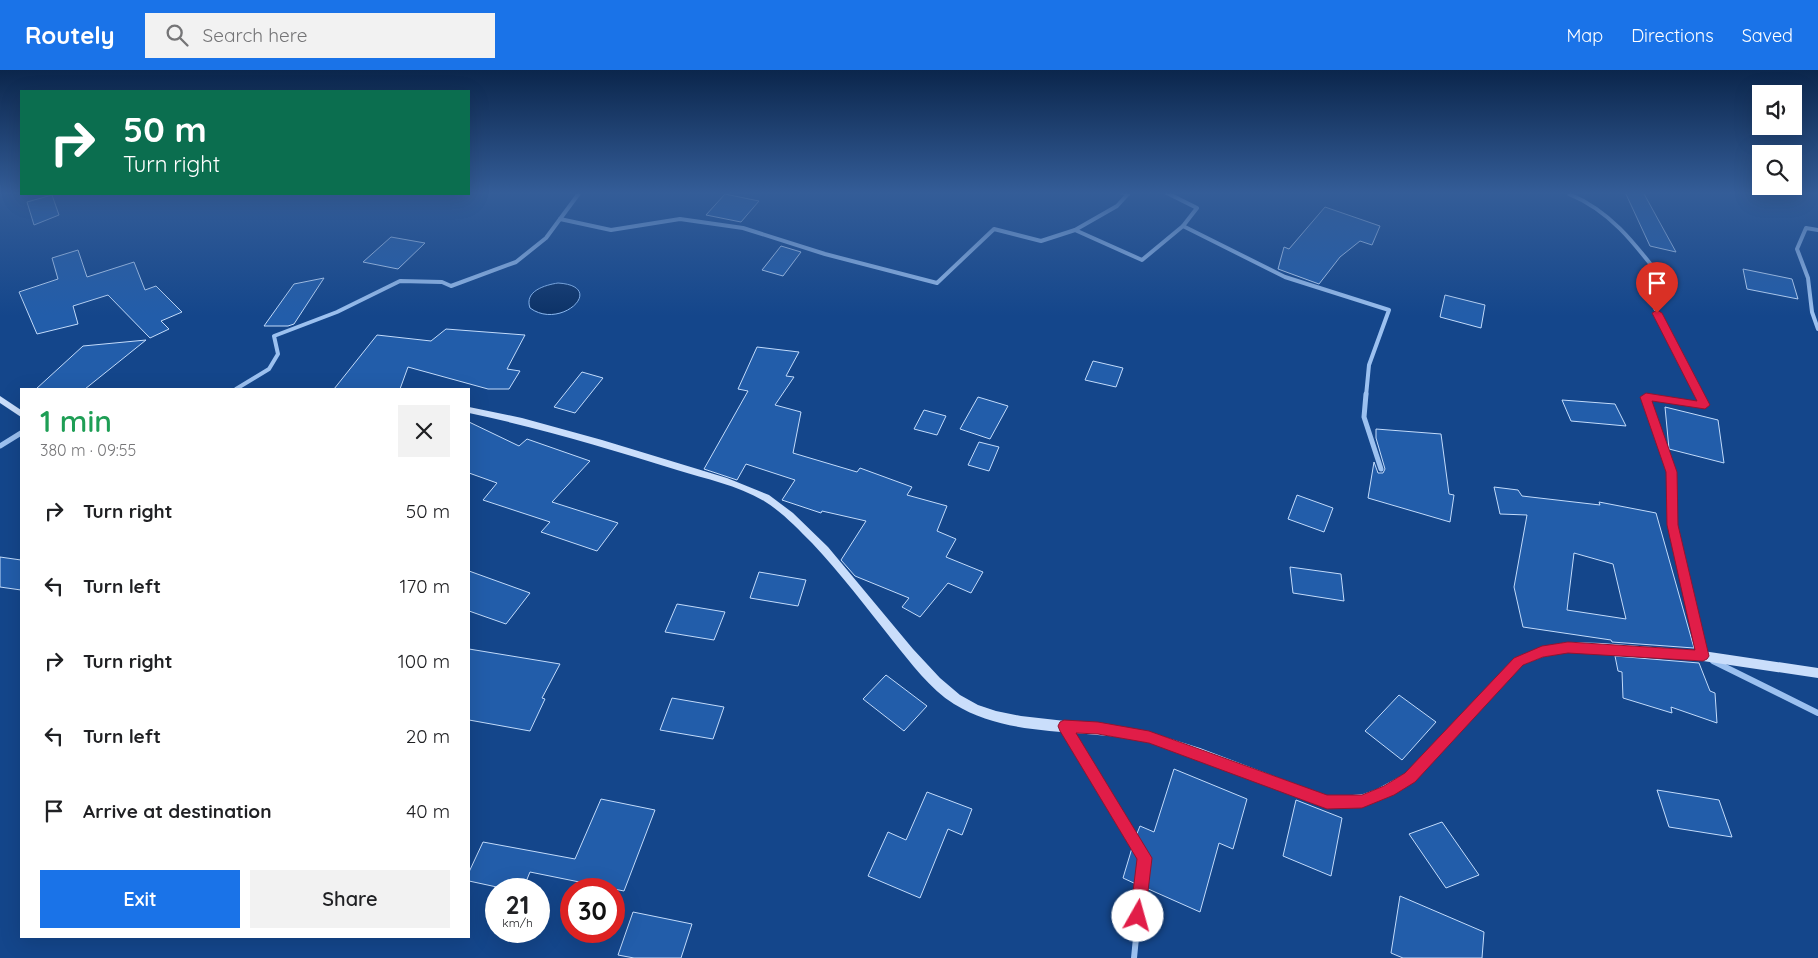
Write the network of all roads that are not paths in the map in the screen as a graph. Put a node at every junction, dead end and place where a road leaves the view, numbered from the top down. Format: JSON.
{"nodes":[{"id":1,"x":549,"y":233,"type":"edge"},
{"id":2,"x":760,"y":233,"type":"edge"},
{"id":3,"x":989,"y":233,"type":"edge"},
{"id":4,"x":1011,"y":233,"type":"edge"},
{"id":5,"x":1064,"y":233,"type":"edge"},
{"id":6,"x":1083,"y":233,"type":"edge"},
{"id":7,"x":1175,"y":233,"type":"edge"},
{"id":8,"x":1199,"y":233,"type":"edge"},
{"id":9,"x":1624,"y":233,"type":"edge"},
{"id":10,"x":1804,"y":233,"type":"edge"},
{"id":11,"x":1818,"y":329,"type":"edge"},
{"id":12,"x":238,"y":388,"type":"edge"},
{"id":13,"x":0,"y":399,"type":"edge"},
{"id":14,"x":470,"y":410,"type":"edge"},
{"id":15,"x":20,"y":413,"type":"edge"},
{"id":16,"x":20,"y":435,"type":"edge"},
{"id":17,"x":0,"y":446,"type":"edge"},
{"id":18,"x":1381,"y":469,"type":"dead end"},
{"id":19,"x":1703,"y":656,"type":"junction"},
{"id":20,"x":1818,"y":673,"type":"edge"},
{"id":21,"x":1818,"y":713,"type":"edge"},
{"id":22,"x":1064,"y":726,"type":"junction"},
{"id":23,"x":1134,"y":958,"type":"edge"}],
"edges":[{"from":1,"to":12,"type":"street"},
{"from":2,"to":3,"type":"street"},
{"from":4,"to":5,"type":"street"},
{"from":6,"to":7,"type":"street"},
{"from":8,"to":18,"type":"street"},
{"from":9,"to":19,"type":"street"},
{"from":10,"to":11,"type":"street"},
{"from":13,"to":15,"type":"street"},
{"from":14,"to":22,"type":"street"},
{"from":16,"to":17,"type":"street"},
{"from":19,"to":20,"type":"street"},
{"from":19,"to":21,"type":"street"},
{"from":19,"to":22,"type":"street"},
{"from":22,"to":23,"type":"street"}]}
